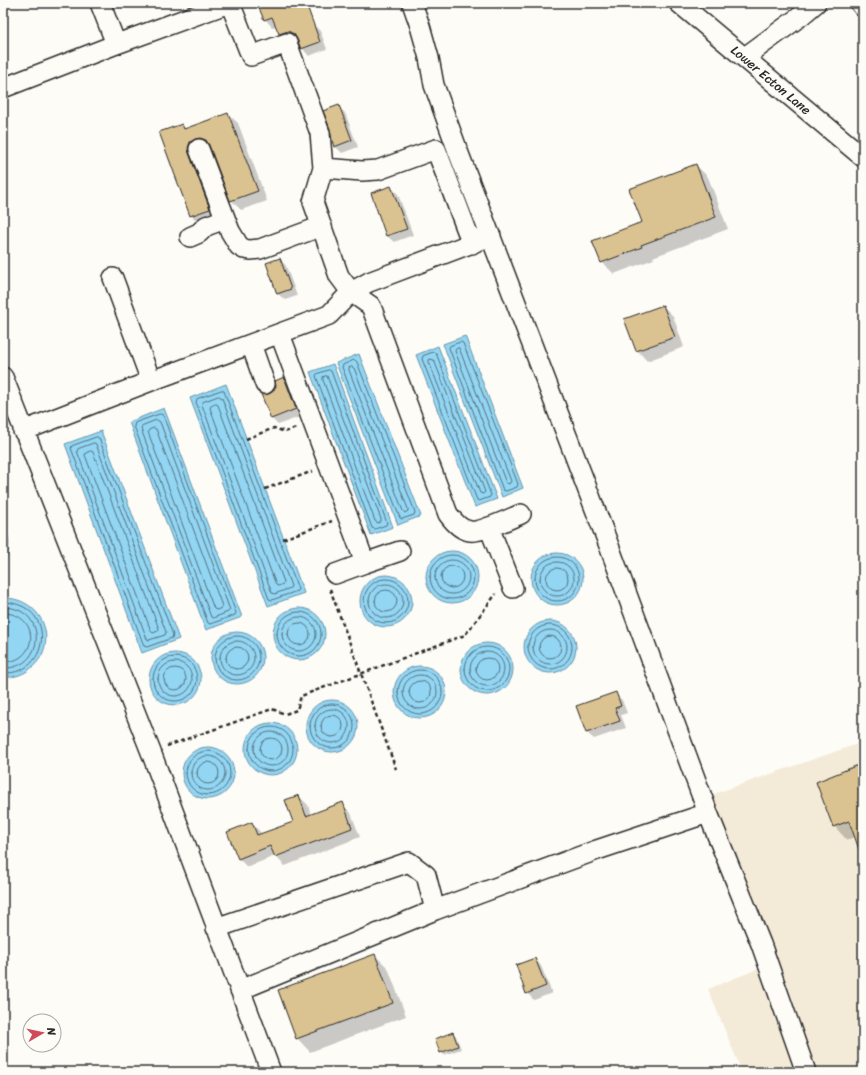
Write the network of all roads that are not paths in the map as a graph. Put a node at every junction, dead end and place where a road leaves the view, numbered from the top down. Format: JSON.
{"nodes":[{"id":1,"x":100,"y":3,"type":"edge"},
{"id":2,"x":229,"y":3,"type":"edge"},
{"id":3,"x":412,"y":3,"type":"edge"},
{"id":4,"x":679,"y":3,"type":"edge"},
{"id":5,"x":816,"y":3,"type":"edge"},
{"id":6,"x":860,"y":3,"type":"edge"},
{"id":7,"x":863,"y":7,"type":"edge"},
{"id":8,"x":116,"y":44,"type":"junction"},
{"id":9,"x":745,"y":57,"type":"junction"},
{"id":10,"x":3,"y":88,"type":"edge"},
{"id":11,"x":198,"y":149,"type":"dead end"},
{"id":12,"x":863,"y":157,"type":"edge"},
{"id":13,"x":323,"y":168,"type":"junction"},
{"id":14,"x":225,"y":219,"type":"junction"},
{"id":15,"x":322,"y":226,"type":"junction"},
{"id":16,"x":491,"y":236,"type":"junction"},
{"id":17,"x":190,"y":237,"type":"dead end"},
{"id":18,"x":472,"y":244,"type":"junction"},
{"id":19,"x":113,"y":278,"type":"dead end"},
{"id":20,"x":351,"y":292,"type":"junction"},
{"id":21,"x":280,"y":334,"type":"junction"},
{"id":22,"x":251,"y":344,"type":"junction"},
{"id":23,"x":3,"y":377,"type":"edge"},
{"id":24,"x":151,"y":381,"type":"junction"},
{"id":25,"x":265,"y":384,"type":"dead end"},
{"id":26,"x":23,"y":431,"type":"junction"},
{"id":27,"x":522,"y":514,"type":"dead end"},
{"id":28,"x":489,"y":526,"type":"junction"},
{"id":29,"x":400,"y":551,"type":"dead end"},
{"id":30,"x":365,"y":563,"type":"junction"},
{"id":31,"x":335,"y":574,"type":"road end"},
{"id":32,"x":511,"y":583,"type":"road end"},
{"id":33,"x":708,"y":813,"type":"junction"},
{"id":34,"x":435,"y":910,"type":"junction"},
{"id":35,"x":216,"y":928,"type":"junction"},
{"id":36,"x":240,"y":990,"type":"junction"},
{"id":37,"x":271,"y":1072,"type":"edge"},
{"id":38,"x":806,"y":1072,"type":"edge"}],
"edges":[{"from":1,"to":8,"type":"street"},
{"from":2,"to":8,"type":"street"},
{"from":2,"to":13,"type":"street"},
{"from":3,"to":16,"type":"street"},
{"from":4,"to":9,"type":"street","name":"Lower Ecton Lane"},
{"from":5,"to":9,"type":"street"},
{"from":6,"to":7,"type":"street"},
{"from":8,"to":10,"type":"street"},
{"from":9,"to":12,"type":"street","name":"Lower Ecton Lane"},
{"from":11,"to":14,"type":"street"},
{"from":13,"to":15,"type":"street"},
{"from":13,"to":18,"type":"street"},
{"from":14,"to":15,"type":"street"},
{"from":14,"to":17,"type":"street"},
{"from":15,"to":20,"type":"street"},
{"from":16,"to":18,"type":"street"},
{"from":16,"to":33,"type":"street"},
{"from":18,"to":20,"type":"street"},
{"from":19,"to":24,"type":"street"},
{"from":20,"to":21,"type":"street"},
{"from":20,"to":28,"type":"street"},
{"from":21,"to":22,"type":"street"},
{"from":21,"to":30,"type":"street"},
{"from":22,"to":24,"type":"street"},
{"from":22,"to":25,"type":"street"},
{"from":23,"to":26,"type":"street"},
{"from":24,"to":26,"type":"street"},
{"from":26,"to":35,"type":"street"},
{"from":27,"to":28,"type":"street"},
{"from":28,"to":32,"type":"street"},
{"from":29,"to":30,"type":"street"},
{"from":30,"to":31,"type":"street"},
{"from":33,"to":34,"type":"street"},
{"from":33,"to":38,"type":"street"},
{"from":34,"to":35,"type":"street"},
{"from":34,"to":36,"type":"street"},
{"from":35,"to":36,"type":"street"},
{"from":36,"to":37,"type":"street"}]}
